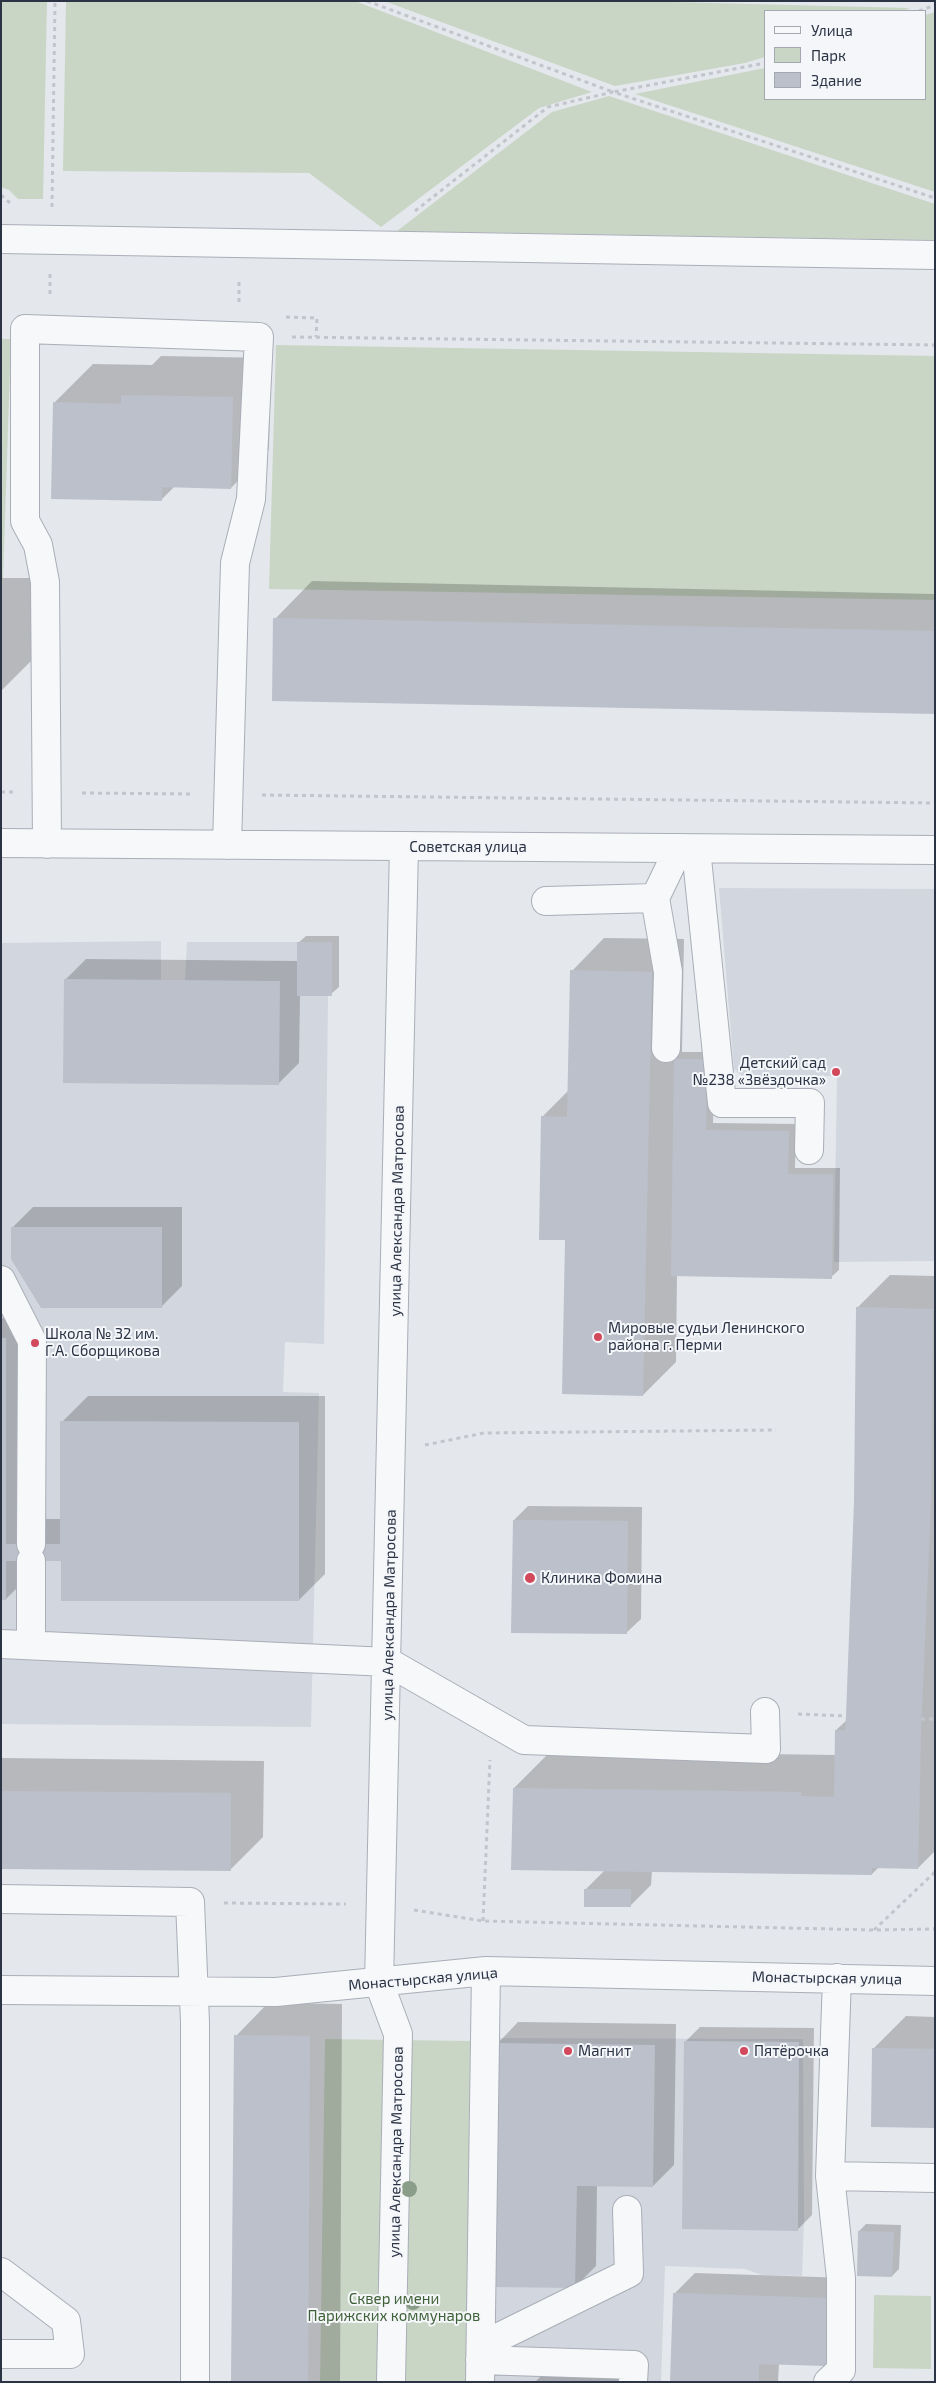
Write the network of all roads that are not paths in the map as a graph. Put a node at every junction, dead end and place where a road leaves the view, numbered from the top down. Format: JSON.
{"nodes":[{"id":1,"x":1,"y":239,"type":"edge"},
{"id":2,"x":935,"y":255,"type":"edge"},
{"id":3,"x":1,"y":843,"type":"edge"},
{"id":4,"x":47,"y":844,"type":"junction"},
{"id":5,"x":227,"y":845,"type":"junction"},
{"id":6,"x":404,"y":846,"type":"junction"},
{"id":7,"x":687,"y":848,"type":"junction"},
{"id":8,"x":935,"y":850,"type":"edge"},
{"id":9,"x":656,"y":898,"type":"junction"},
{"id":10,"x":546,"y":901,"type":"dead end"},
{"id":11,"x":666,"y":1048,"type":"dead end"},
{"id":12,"x":808,"y":1150,"type":"dead end"},
{"id":13,"x":1,"y":1280,"type":"edge"},
{"id":14,"x":1,"y":1644,"type":"edge"},
{"id":15,"x":30,"y":1645,"type":"junction"},
{"id":16,"x":388,"y":1662,"type":"junction"},
{"id":17,"x":765,"y":1712,"type":"road end"},
{"id":18,"x":1,"y":1899,"type":"edge"},
{"id":19,"x":486,"y":1971,"type":"junction"},
{"id":20,"x":837,"y":1978,"type":"junction"},
{"id":21,"x":935,"y":1980,"type":"edge"},
{"id":22,"x":380,"y":1983,"type":"junction"},
{"id":23,"x":1,"y":1990,"type":"edge"},
{"id":24,"x":194,"y":1991,"type":"junction"},
{"id":25,"x":830,"y":2176,"type":"junction"},
{"id":26,"x":935,"y":2178,"type":"edge"},
{"id":27,"x":627,"y":2210,"type":"dead end"},
{"id":28,"x":1,"y":2272,"type":"edge"},
{"id":29,"x":1,"y":2354,"type":"edge"},
{"id":30,"x":481,"y":2363,"type":"edge"},
{"id":31,"x":195,"y":2382,"type":"edge"},
{"id":32,"x":391,"y":2382,"type":"edge"},
{"id":33,"x":633,"y":2382,"type":"edge"},
{"id":34,"x":828,"y":2382,"type":"edge"}],
"edges":[{"from":1,"to":2,"type":"street"},
{"from":3,"to":4,"type":"street","name":"Советская улица"},
{"from":4,"to":5,"type":"street","name":"Советская улица"},
{"from":4,"to":5,"type":"street"},
{"from":5,"to":6,"type":"street","name":"Советская улица"},
{"from":6,"to":7,"type":"street","name":"Советская улица"},
{"from":6,"to":16,"type":"street","name":"улица Александра Матросова"},
{"from":7,"to":8,"type":"street","name":"Советская улица"},
{"from":7,"to":9,"type":"street"},
{"from":7,"to":12,"type":"street"},
{"from":9,"to":10,"type":"street"},
{"from":9,"to":11,"type":"street"},
{"from":13,"to":15,"type":"street"},
{"from":14,"to":15,"type":"street"},
{"from":15,"to":16,"type":"street"},
{"from":16,"to":17,"type":"street"},
{"from":16,"to":22,"type":"street","name":"улица Александра Матросова"},
{"from":18,"to":24,"type":"street"},
{"from":19,"to":20,"type":"street","name":"Монастырская улица"},
{"from":19,"to":22,"type":"street","name":"Монастырская улица"},
{"from":19,"to":30,"type":"street"},
{"from":20,"to":21,"type":"street","name":"Монастырская улица"},
{"from":20,"to":25,"type":"street"},
{"from":22,"to":24,"type":"street","name":"Монастырская улица"},
{"from":22,"to":32,"type":"street","name":"улица Александра Матросова"},
{"from":23,"to":24,"type":"street","name":"Монастырская улица"},
{"from":24,"to":31,"type":"street"},
{"from":25,"to":26,"type":"street"},
{"from":25,"to":34,"type":"street"},
{"from":27,"to":30,"type":"street"},
{"from":28,"to":29,"type":"street"},
{"from":30,"to":33,"type":"street"}]}
